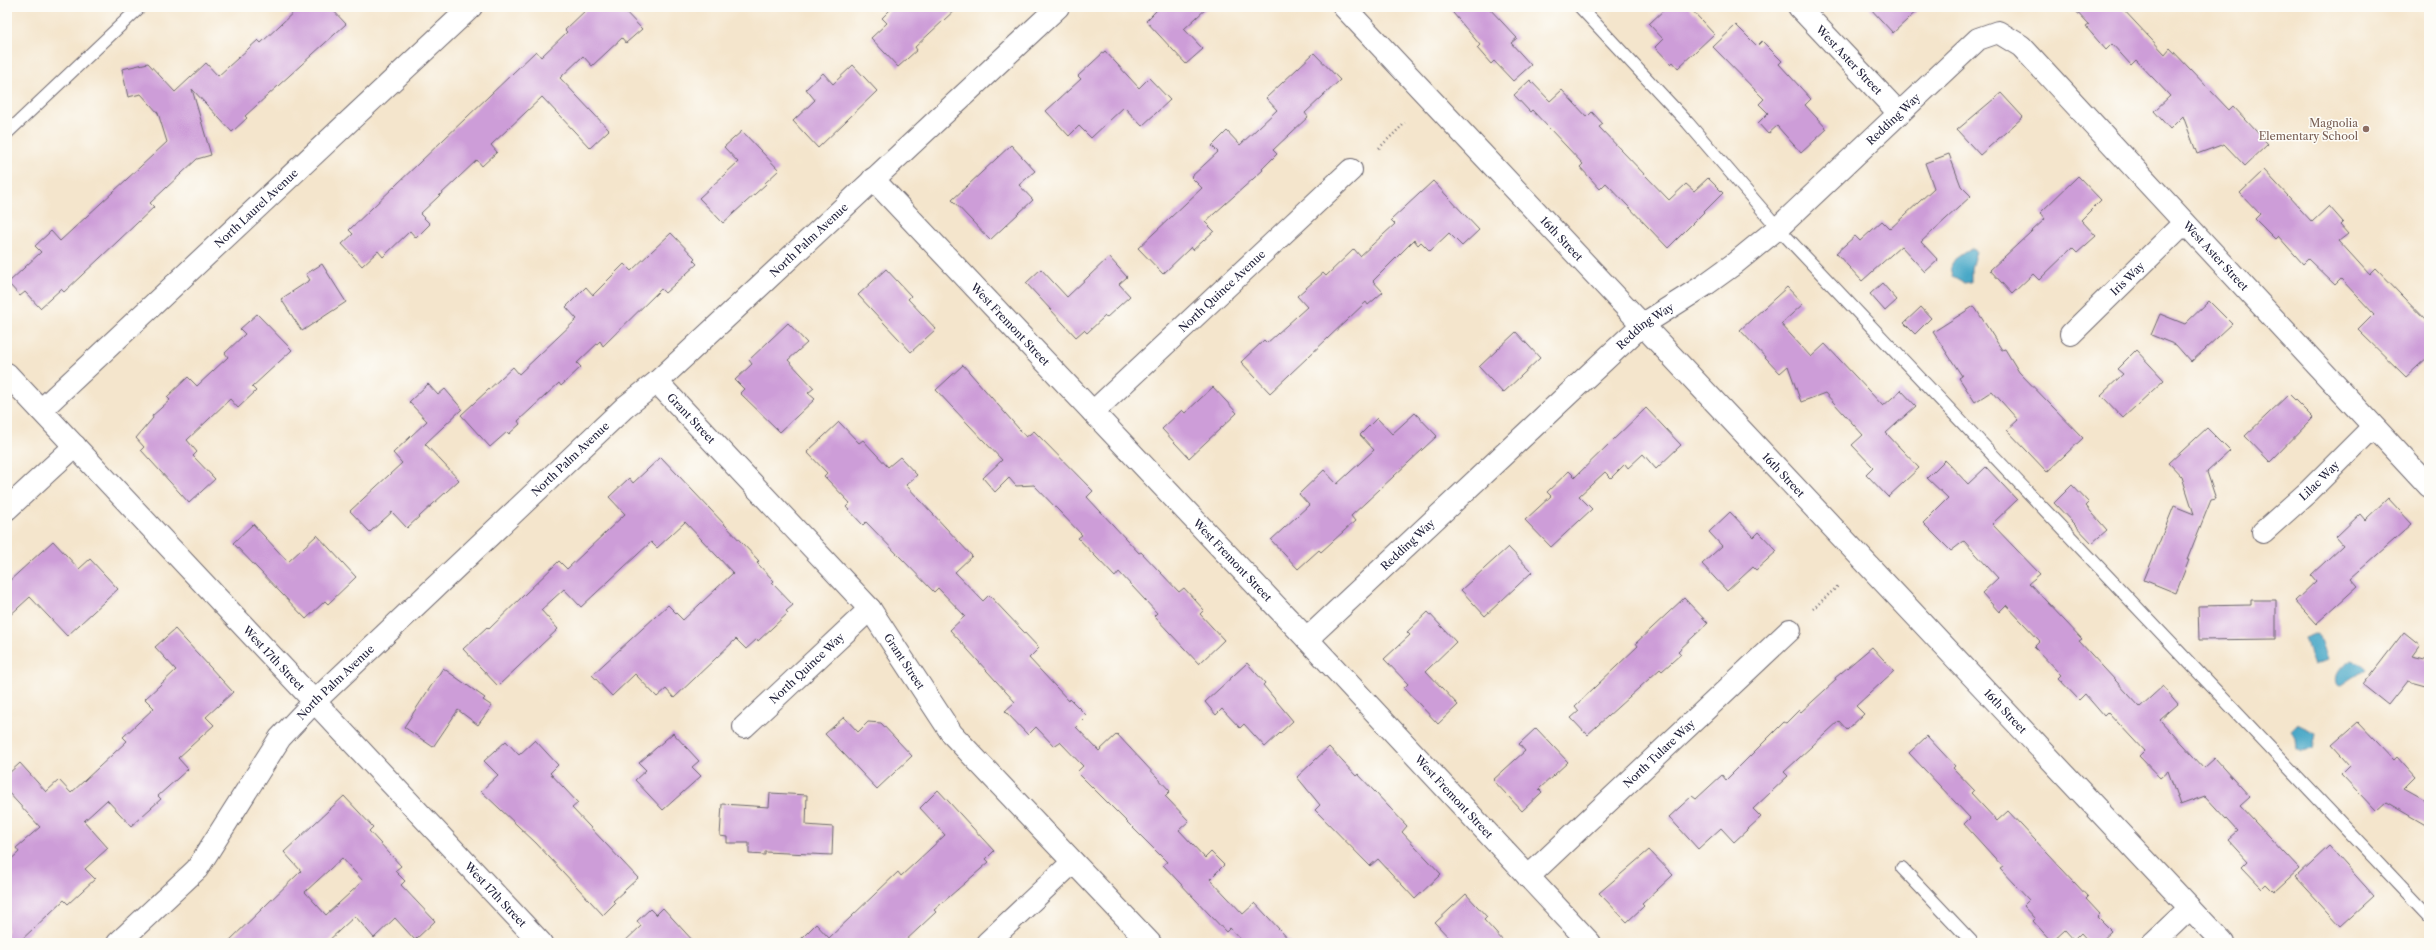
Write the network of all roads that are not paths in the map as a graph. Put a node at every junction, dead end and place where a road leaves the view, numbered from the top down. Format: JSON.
{"nodes":[{"id":1,"x":140,"y":7,"type":"edge"},
{"id":2,"x":471,"y":7,"type":"edge"},
{"id":3,"x":1058,"y":7,"type":"edge"},
{"id":4,"x":1344,"y":7,"type":"edge"},
{"id":5,"x":1580,"y":7,"type":"edge"},
{"id":6,"x":1799,"y":7,"type":"edge"},
{"id":7,"x":1998,"y":32,"type":"joint"},
{"id":8,"x":1899,"y":113,"type":"junction"},
{"id":9,"x":7,"y":133,"type":"edge"},
{"id":10,"x":1350,"y":170,"type":"dead end"},
{"id":11,"x":873,"y":179,"type":"junction"},
{"id":12,"x":2184,"y":223,"type":"junction"},
{"id":13,"x":1778,"y":228,"type":"junction"},
{"id":14,"x":1642,"y":324,"type":"junction"},
{"id":15,"x":2071,"y":334,"type":"dead end"},
{"id":16,"x":7,"y":374,"type":"edge"},
{"id":17,"x":656,"y":382,"type":"junction"},
{"id":18,"x":41,"y":410,"type":"junction"},
{"id":19,"x":1094,"y":412,"type":"junction"},
{"id":20,"x":2373,"y":427,"type":"junction"},
{"id":21,"x":75,"y":446,"type":"junction"},
{"id":22,"x":2429,"y":486,"type":"edge"},
{"id":23,"x":7,"y":509,"type":"edge"},
{"id":24,"x":2264,"y":532,"type":"dead end"},
{"id":25,"x":870,"y":609,"type":"junction"},
{"id":26,"x":1790,"y":630,"type":"dead end"},
{"id":27,"x":1307,"y":639,"type":"junction"},
{"id":28,"x":314,"y":702,"type":"junction"},
{"id":29,"x":744,"y":727,"type":"dead end"},
{"id":30,"x":1074,"y":862,"type":"junction"},
{"id":31,"x":1902,"y":868,"type":"dead end"},
{"id":32,"x":1528,"y":877,"type":"junction"},
{"id":33,"x":2190,"y":908,"type":"junction"},
{"id":34,"x":2429,"y":916,"type":"edge"},
{"id":35,"x":118,"y":943,"type":"edge"},
{"id":36,"x":540,"y":943,"type":"edge"},
{"id":37,"x":987,"y":943,"type":"edge"},
{"id":38,"x":1150,"y":943,"type":"edge"},
{"id":39,"x":1590,"y":943,"type":"edge"},
{"id":40,"x":1973,"y":943,"type":"edge"},
{"id":41,"x":2153,"y":943,"type":"edge"},
{"id":42,"x":2223,"y":943,"type":"edge"}],
"edges":[{"from":1,"to":9,"type":"lane"},
{"from":2,"to":18,"type":"street","name":"North Laurel Avenue"},
{"from":3,"to":11,"type":"street","name":"North Palm Avenue"},
{"from":4,"to":14,"type":"street","name":"16th Street"},
{"from":5,"to":13,"type":"lane"},
{"from":6,"to":8,"type":"street","name":"West Aster Street"},
{"from":7,"to":8,"type":"street","name":"Redding Way"},
{"from":7,"to":12,"type":"street","name":"West Aster Street"},
{"from":8,"to":13,"type":"street","name":"Redding Way"},
{"from":10,"to":19,"type":"street","name":"North Quince Avenue"},
{"from":11,"to":17,"type":"street","name":"North Palm Avenue"},
{"from":11,"to":19,"type":"street","name":"West Fremont Street"},
{"from":12,"to":15,"type":"street","name":"Iris Way"},
{"from":12,"to":20,"type":"street","name":"West Aster Street"},
{"from":13,"to":14,"type":"street","name":"Redding Way"},
{"from":13,"to":34,"type":"lane"},
{"from":14,"to":27,"type":"street","name":"Redding Way"},
{"from":14,"to":33,"type":"street","name":"16th Street"},
{"from":16,"to":18,"type":"street","name":"West 17th Street"},
{"from":17,"to":25,"type":"street","name":"Grant Street"},
{"from":17,"to":28,"type":"street","name":"North Palm Avenue"},
{"from":18,"to":21,"type":"street","name":"West 17th Street"},
{"from":19,"to":27,"type":"street","name":"West Fremont Street"},
{"from":20,"to":22,"type":"street","name":"West Aster Street"},
{"from":20,"to":24,"type":"street","name":"Lilac Way"},
{"from":21,"to":23,"type":"street"},
{"from":21,"to":28,"type":"street","name":"West 17th Street"},
{"from":25,"to":29,"type":"street","name":"North Quince Way"},
{"from":25,"to":30,"type":"street","name":"Grant Street"},
{"from":26,"to":32,"type":"street","name":"North Tulare Way"},
{"from":27,"to":32,"type":"street","name":"West Fremont Street"},
{"from":28,"to":35,"type":"street","name":"North Palm Avenue"},
{"from":28,"to":36,"type":"street","name":"West 17th Street"},
{"from":30,"to":37,"type":"street"},
{"from":30,"to":38,"type":"street","name":"Grant Street"},
{"from":31,"to":40,"type":"lane"},
{"from":32,"to":39,"type":"street","name":"West Fremont Street"},
{"from":33,"to":41,"type":"street"},
{"from":33,"to":42,"type":"street","name":"16th Street"}]}
